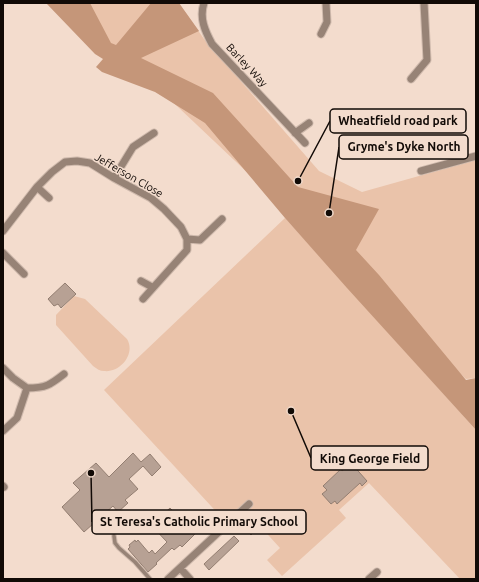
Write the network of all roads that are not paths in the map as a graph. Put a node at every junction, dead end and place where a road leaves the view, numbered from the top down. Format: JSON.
{"nodes":[{"id":1,"x":204,"y":3,"type":"edge"},
{"id":2,"x":326,"y":3,"type":"edge"},
{"id":3,"x":424,"y":3,"type":"edge"},
{"id":4,"x":321,"y":34,"type":"dead end"},
{"id":5,"x":411,"y":79,"type":"dead end"},
{"id":6,"x":309,"y":123,"type":"dead end"},
{"id":7,"x":154,"y":133,"type":"dead end"},
{"id":8,"x":295,"y":133,"type":"junction"},
{"id":9,"x":305,"y":143,"type":"dead end"},
{"id":10,"x":455,"y":149,"type":"dead end"},
{"id":11,"x":476,"y":156,"type":"edge"},
{"id":12,"x":458,"y":161,"type":"junction"},
{"id":13,"x":421,"y":171,"type":"dead end"},
{"id":14,"x":114,"y":178,"type":"junction"},
{"id":15,"x":37,"y":187,"type":"junction"},
{"id":16,"x":49,"y":198,"type":"dead end"},
{"id":17,"x":222,"y":219,"type":"dead end"},
{"id":18,"x":3,"y":231,"type":"edge"},
{"id":19,"x":187,"y":239,"type":"junction"},
{"id":20,"x":3,"y":253,"type":"edge"},
{"id":21,"x":24,"y":274,"type":"dead end"},
{"id":22,"x":141,"y":281,"type":"dead end"},
{"id":23,"x":152,"y":287,"type":"junction"},
{"id":24,"x":143,"y":299,"type":"dead end"},
{"id":25,"x":3,"y":368,"type":"edge"},
{"id":26,"x":64,"y":374,"type":"dead end"},
{"id":27,"x":26,"y":388,"type":"junction"},
{"id":28,"x":3,"y":431,"type":"edge"},
{"id":29,"x":249,"y":504,"type":"dead end"},
{"id":30,"x":114,"y":536,"type":"dead end"},
{"id":31,"x":180,"y":568,"type":"junction"},
{"id":32,"x":377,"y":572,"type":"dead end"},
{"id":33,"x":150,"y":579,"type":"edge"},
{"id":34,"x":168,"y":579,"type":"edge"},
{"id":35,"x":190,"y":579,"type":"edge"},
{"id":36,"x":369,"y":579,"type":"edge"}],
"edges":[{"from":1,"to":8,"type":"street","name":"Barley Way"},
{"from":2,"to":4,"type":"street"},
{"from":3,"to":5,"type":"street"},
{"from":6,"to":8,"type":"street"},
{"from":7,"to":14,"type":"street"},
{"from":8,"to":9,"type":"street","name":"Barley Way"},
{"from":10,"to":12,"type":"street"},
{"from":11,"to":12,"type":"street"},
{"from":12,"to":13,"type":"street"},
{"from":14,"to":15,"type":"street","name":"Jefferson Close"},
{"from":14,"to":19,"type":"street","name":"Jefferson Close"},
{"from":15,"to":16,"type":"street"},
{"from":15,"to":18,"type":"street","name":"Jefferson Close"},
{"from":17,"to":19,"type":"street"},
{"from":19,"to":23,"type":"street"},
{"from":20,"to":21,"type":"street"},
{"from":22,"to":23,"type":"street"},
{"from":23,"to":24,"type":"street"},
{"from":25,"to":27,"type":"street"},
{"from":26,"to":27,"type":"street"},
{"from":27,"to":28,"type":"street"},
{"from":29,"to":31,"type":"street"},
{"from":30,"to":33,"type":"lane"},
{"from":31,"to":34,"type":"street"},
{"from":31,"to":35,"type":"street"},
{"from":32,"to":36,"type":"street"}]}
